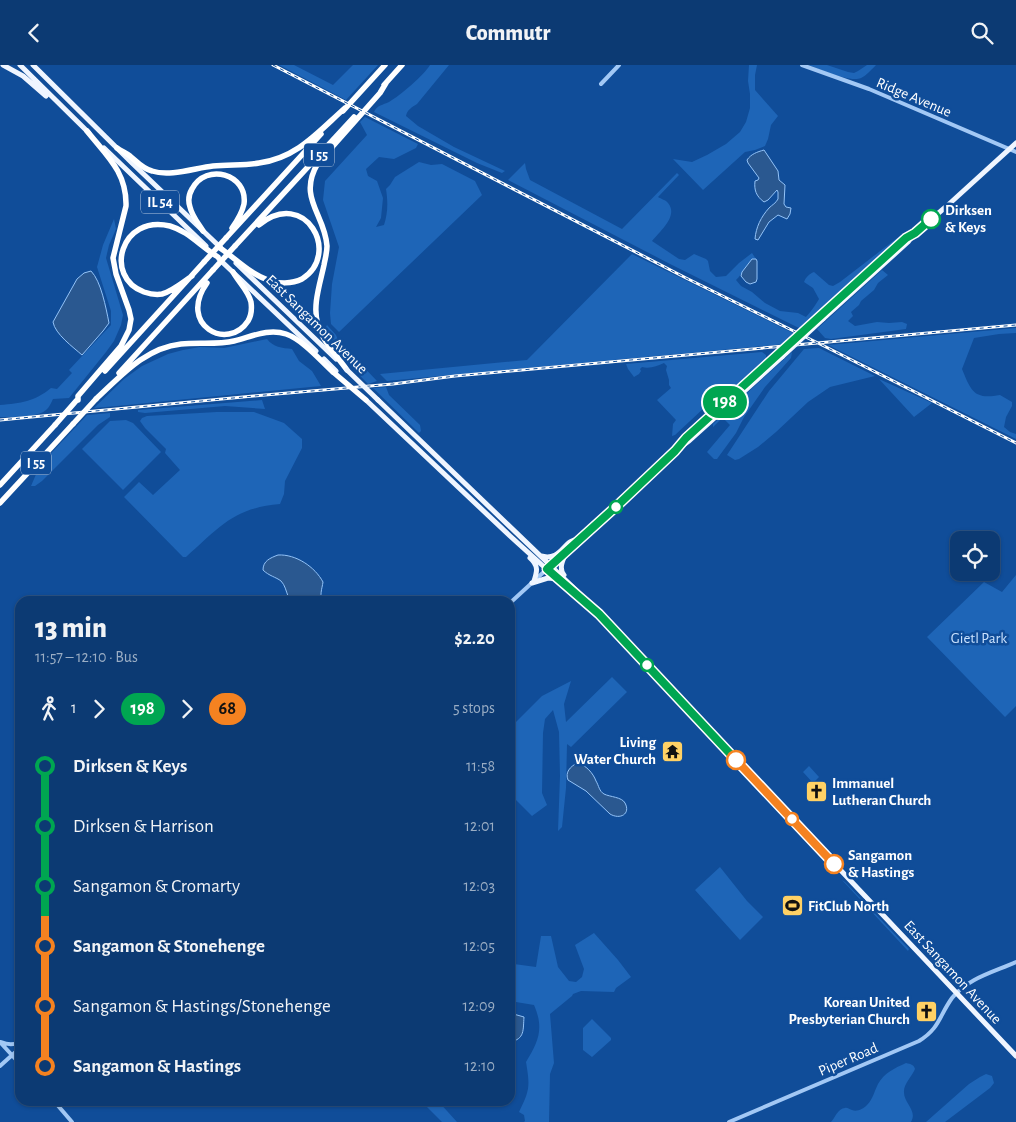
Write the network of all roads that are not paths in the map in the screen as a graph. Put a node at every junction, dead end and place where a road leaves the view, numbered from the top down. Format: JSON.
{"nodes":[{"id":1,"x":3,"y":65,"type":"edge"},
{"id":2,"x":20,"y":65,"type":"edge"},
{"id":3,"x":33,"y":65,"type":"edge"},
{"id":4,"x":39,"y":65,"type":"edge"},
{"id":5,"x":385,"y":65,"type":"edge"},
{"id":6,"x":402,"y":65,"type":"edge"},
{"id":7,"x":619,"y":65,"type":"edge"},
{"id":8,"x":802,"y":65,"type":"edge"},
{"id":9,"x":386,"y":83,"type":"junction"},
{"id":10,"x":601,"y":84,"type":"dead end"},
{"id":11,"x":345,"y":108,"type":"junction"},
{"id":12,"x":72,"y":117,"type":"junction"},
{"id":13,"x":87,"y":131,"type":"junction"},
{"id":14,"x":107,"y":138,"type":"junction"},
{"id":15,"x":1016,"y":143,"type":"edge"},
{"id":16,"x":117,"y":148,"type":"junction"},
{"id":17,"x":1008,"y":150,"type":"junction"},
{"id":18,"x":1016,"y":152,"type":"edge"},
{"id":19,"x":203,"y":231,"type":"junction"},
{"id":20,"x":226,"y":238,"type":"junction"},
{"id":21,"x":242,"y":239,"type":"junction"},
{"id":22,"x":220,"y":247,"type":"junction"},
{"id":23,"x":218,"y":257,"type":"junction"},
{"id":24,"x":215,"y":269,"type":"junction"},
{"id":25,"x":233,"y":272,"type":"junction"},
{"id":26,"x":192,"y":276,"type":"junction"},
{"id":27,"x":347,"y":370,"type":"junction"},
{"id":28,"x":335,"y":372,"type":"junction"},
{"id":29,"x":96,"y":399,"type":"junction"},
{"id":30,"x":366,"y":400,"type":"joint"},
{"id":31,"x":77,"y":401,"type":"junction"},
{"id":32,"x":0,"y":485,"type":"edge"},
{"id":33,"x":0,"y":503,"type":"edge"},
{"id":34,"x":510,"y":536,"type":"junction"},
{"id":35,"x":580,"y":540,"type":"junction"},
{"id":36,"x":568,"y":551,"type":"junction"},
{"id":37,"x":540,"y":555,"type":"junction"},
{"id":38,"x":549,"y":567,"type":"junction"},
{"id":39,"x":558,"y":579,"type":"junction"},
{"id":40,"x":533,"y":582,"type":"junction"},
{"id":41,"x":576,"y":590,"type":"junction"},
{"id":42,"x":515,"y":598,"type":"edge"},
{"id":43,"x":584,"y":600,"type":"junction"},
{"id":44,"x":1016,"y":962,"type":"edge"},
{"id":45,"x":956,"y":994,"type":"junction"},
{"id":46,"x":0,"y":1042,"type":"edge"},
{"id":47,"x":15,"y":1044,"type":"edge"},
{"id":48,"x":15,"y":1053,"type":"edge"},
{"id":49,"x":12,"y":1056,"type":"junction"},
{"id":50,"x":1016,"y":1056,"type":"edge"},
{"id":51,"x":15,"y":1059,"type":"edge"},
{"id":52,"x":0,"y":1066,"type":"edge"},
{"id":53,"x":58,"y":1106,"type":"edge"},
{"id":54,"x":72,"y":1122,"type":"edge"},
{"id":55,"x":728,"y":1122,"type":"edge"}],
"edges":[{"from":1,"to":12,"type":"main road","name":"East Sangamon Avenue","number":"IL 54"},
{"from":2,"to":12,"type":"main road","name":"East Sangamon Avenue"},
{"from":3,"to":14,"type":"main road","name":"East Sangamon Avenue","number":"IL 54"},
{"from":4,"to":14,"type":"main road"},
{"from":5,"to":11,"type":"highway","number":"I 55"},
{"from":6,"to":9,"type":"highway","number":"I 55"},
{"from":7,"to":10,"type":"street"},
{"from":8,"to":17,"type":"street","name":"Ridge Avenue"},
{"from":9,"to":21,"type":"highway","number":"I 55"},
{"from":9,"to":27,"type":"highway"},
{"from":11,"to":16,"type":"highway"},
{"from":11,"to":20,"type":"highway","number":"I 55"},
{"from":12,"to":13,"type":"main road","name":"East Sangamon Avenue","number":"IL 54"},
{"from":13,"to":23,"type":"main road","name":"East Sangamon Avenue","number":"IL 54"},
{"from":13,"to":31,"type":"highway"},
{"from":14,"to":16,"type":"main road","name":"East Sangamon Avenue","number":"IL 54"},
{"from":15,"to":17,"type":"main road"},
{"from":16,"to":19,"type":"main road","name":"East Sangamon Avenue","number":"IL 54"},
{"from":17,"to":18,"type":"street","name":"Ridge Avenue"},
{"from":17,"to":35,"type":"main road","bridge":true},
{"from":19,"to":20,"type":"highway"},
{"from":19,"to":22,"type":"main road","name":"East Sangamon Avenue","number":"IL 54"},
{"from":20,"to":26,"type":"highway","number":"I 55","bridge":true},
{"from":21,"to":22,"type":"highway"},
{"from":21,"to":24,"type":"highway","number":"I 55","bridge":true},
{"from":22,"to":27,"type":"main road","name":"East Sangamon Avenue"},
{"from":23,"to":25,"type":"main road","name":"East Sangamon Avenue","number":"IL 54"},
{"from":23,"to":26,"type":"highway"},
{"from":24,"to":25,"type":"highway"},
{"from":24,"to":29,"type":"highway","number":"I 55"},
{"from":25,"to":28,"type":"main road","name":"East Sangamon Avenue"},
{"from":26,"to":31,"type":"highway","number":"I 55"},
{"from":27,"to":37,"type":"main road","name":"East Sangamon Avenue","bridge":true},
{"from":28,"to":29,"type":"highway"},
{"from":28,"to":30,"type":"highway","bridge":true},
{"from":29,"to":33,"type":"highway","number":"I 55","bridge":true},
{"from":30,"to":34,"type":"main road","name":"East Sangamon Avenue"},
{"from":31,"to":32,"type":"highway","number":"I 55","bridge":true},
{"from":34,"to":38,"type":"main road","name":"East Sangamon Avenue"},
{"from":34,"to":40,"type":"main road"},
{"from":35,"to":36,"type":"main road"},
{"from":35,"to":37,"type":"main road"},
{"from":36,"to":38,"type":"main road"},
{"from":36,"to":41,"type":"main road"},
{"from":37,"to":38,"type":"main road","name":"East Sangamon Avenue"},
{"from":38,"to":39,"type":"main road","name":"East Sangamon Avenue"},
{"from":38,"to":40,"type":"street"},
{"from":38,"to":41,"type":"main road","name":"East Sangamon Avenue"},
{"from":39,"to":40,"type":"main road"},
{"from":39,"to":43,"type":"main road","name":"East Sangamon Avenue"},
{"from":40,"to":42,"type":"street"},
{"from":41,"to":43,"type":"main road","name":"East Sangamon Avenue"},
{"from":43,"to":45,"type":"main road","name":"East Sangamon Avenue"},
{"from":44,"to":45,"type":"street","name":"Piper Road"},
{"from":45,"to":50,"type":"main road","name":"East Sangamon Avenue"},
{"from":45,"to":55,"type":"street","name":"Piper Road"},
{"from":46,"to":47,"type":"street"},
{"from":46,"to":49,"type":"street"},
{"from":48,"to":49,"type":"street"},
{"from":49,"to":51,"type":"street"},
{"from":49,"to":52,"type":"street"},
{"from":53,"to":54,"type":"street"}]}
